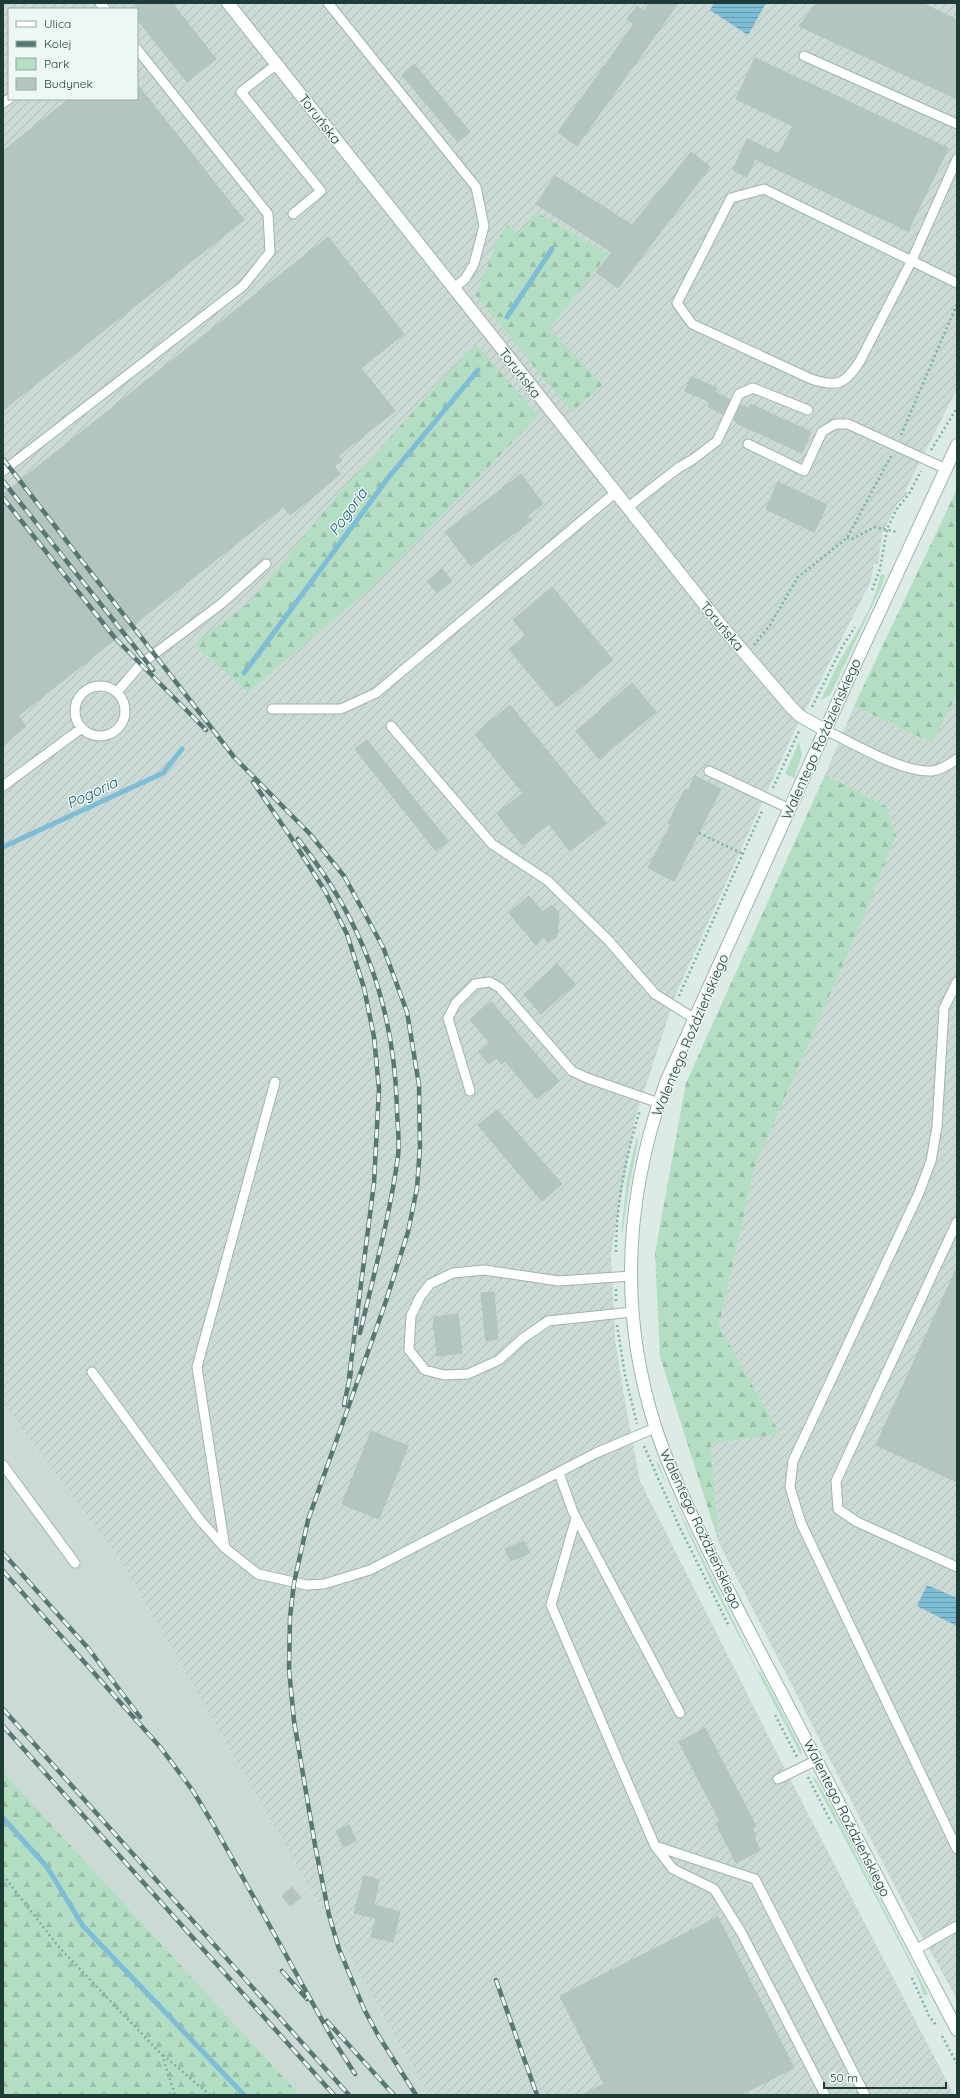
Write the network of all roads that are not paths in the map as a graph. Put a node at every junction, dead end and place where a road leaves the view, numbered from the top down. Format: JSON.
{"nodes":[{"id":1,"x":228,"y":3,"type":"edge"},
{"id":2,"x":328,"y":3,"type":"edge"},
{"id":3,"x":138,"y":50,"type":"edge"},
{"id":4,"x":804,"y":56,"type":"dead end"},
{"id":5,"x":277,"y":64,"type":"junction"},
{"id":6,"x":957,"y":124,"type":"edge"},
{"id":7,"x":957,"y":159,"type":"edge"},
{"id":8,"x":292,"y":214,"type":"dead end"},
{"id":9,"x":911,"y":262,"type":"junction"},
{"id":10,"x":957,"y":283,"type":"edge"},
{"id":11,"x":453,"y":289,"type":"junction"},
{"id":12,"x":808,"y":410,"type":"dead end"},
{"id":13,"x":748,"y":444,"type":"dead end"},
{"id":14,"x":957,"y":446,"type":"edge"},
{"id":15,"x":946,"y":469,"type":"junction"},
{"id":16,"x":3,"y":471,"type":"edge"},
{"id":17,"x":615,"y":493,"type":"junction"},
{"id":18,"x":627,"y":508,"type":"junction"},
{"id":19,"x":266,"y":564,"type":"dead end"},
{"id":20,"x":117,"y":692,"type":"junction"},
{"id":21,"x":272,"y":709,"type":"dead end"},
{"id":22,"x":391,"y":726,"type":"dead end"},
{"id":23,"x":82,"y":728,"type":"junction"},
{"id":24,"x":825,"y":730,"type":"junction"},
{"id":25,"x":957,"y":759,"type":"edge"},
{"id":26,"x":709,"y":771,"type":"dead end"},
{"id":27,"x":3,"y":786,"type":"edge"},
{"id":28,"x":790,"y":809,"type":"junction"},
{"id":29,"x":957,"y":982,"type":"edge"},
{"id":30,"x":695,"y":1018,"type":"junction"},
{"id":31,"x":275,"y":1082,"type":"dead end"},
{"id":32,"x":470,"y":1091,"type":"dead end"},
{"id":33,"x":659,"y":1103,"type":"junction"},
{"id":34,"x":957,"y":1222,"type":"edge"},
{"id":35,"x":630,"y":1276,"type":"junction"},
{"id":36,"x":632,"y":1312,"type":"junction"},
{"id":37,"x":92,"y":1372,"type":"dead end"},
{"id":38,"x":655,"y":1428,"type":"junction"},
{"id":39,"x":3,"y":1465,"type":"edge"},
{"id":40,"x":559,"y":1473,"type":"junction"},
{"id":41,"x":576,"y":1518,"type":"junction"},
{"id":42,"x":225,"y":1548,"type":"junction"},
{"id":43,"x":75,"y":1562,"type":"dead end"},
{"id":44,"x":957,"y":1567,"type":"edge"},
{"id":45,"x":680,"y":1714,"type":"dead end"},
{"id":46,"x":817,"y":1760,"type":"junction"},
{"id":47,"x":778,"y":1779,"type":"dead end"},
{"id":48,"x":655,"y":1846,"type":"junction"},
{"id":49,"x":957,"y":1849,"type":"edge"},
{"id":50,"x":957,"y":1926,"type":"edge"},
{"id":51,"x":915,"y":1950,"type":"junction"},
{"id":52,"x":957,"y":2030,"type":"edge"},
{"id":53,"x":825,"y":2095,"type":"edge"},
{"id":54,"x":865,"y":2095,"type":"edge"}],
"edges":[{"from":1,"to":5,"type":"street","name":"Toruńska"},
{"from":2,"to":11,"type":"lane"},
{"from":3,"to":16,"type":"lane"},
{"from":4,"to":6,"type":"lane"},
{"from":5,"to":8,"type":"lane"},
{"from":5,"to":11,"type":"street","name":"Toruńska"},
{"from":7,"to":9,"type":"lane"},
{"from":9,"to":9,"type":"lane"},
{"from":9,"to":10,"type":"lane"},
{"from":11,"to":17,"type":"street","name":"Toruńska"},
{"from":12,"to":18,"type":"lane"},
{"from":13,"to":15,"type":"lane"},
{"from":14,"to":15,"type":"street","name":"Walentego Roździeńskiego"},
{"from":15,"to":24,"type":"street","name":"Walentego Roździeńskiego"},
{"from":17,"to":18,"type":"street","name":"Toruńska"},
{"from":17,"to":21,"type":"lane"},
{"from":18,"to":24,"type":"street","name":"Toruńska"},
{"from":19,"to":20,"type":"lane"},
{"from":20,"to":23,"type":"lane"},
{"from":20,"to":23,"type":"lane"},
{"from":22,"to":30,"type":"lane"},
{"from":23,"to":27,"type":"lane"},
{"from":24,"to":25,"type":"lane"},
{"from":24,"to":28,"type":"street","name":"Walentego Roździeńskiego"},
{"from":26,"to":28,"type":"lane"},
{"from":28,"to":30,"type":"street","name":"Walentego Roździeńskiego"},
{"from":29,"to":49,"type":"lane"},
{"from":30,"to":33,"type":"street","name":"Walentego Roździeńskiego"},
{"from":31,"to":42,"type":"lane"},
{"from":32,"to":33,"type":"lane"},
{"from":33,"to":35,"type":"street","name":"Walentego Roździeńskiego"},
{"from":34,"to":44,"type":"lane"},
{"from":35,"to":36,"type":"street","name":"Walentego Roździeńskiego"},
{"from":35,"to":36,"type":"lane"},
{"from":36,"to":38,"type":"street","name":"Walentego Roździeńskiego"},
{"from":37,"to":42,"type":"lane"},
{"from":38,"to":40,"type":"lane"},
{"from":38,"to":46,"type":"street","name":"Walentego Roździeńskiego"},
{"from":39,"to":43,"type":"lane"},
{"from":40,"to":41,"type":"lane"},
{"from":40,"to":42,"type":"lane"},
{"from":41,"to":45,"type":"lane"},
{"from":41,"to":48,"type":"lane"},
{"from":46,"to":47,"type":"lane"},
{"from":46,"to":51,"type":"street","name":"Walentego Roździeńskiego"},
{"from":48,"to":53,"type":"lane"},
{"from":48,"to":54,"type":"lane"},
{"from":50,"to":51,"type":"lane"},
{"from":51,"to":52,"type":"street","name":"Walentego Roździeńskiego"}]}
